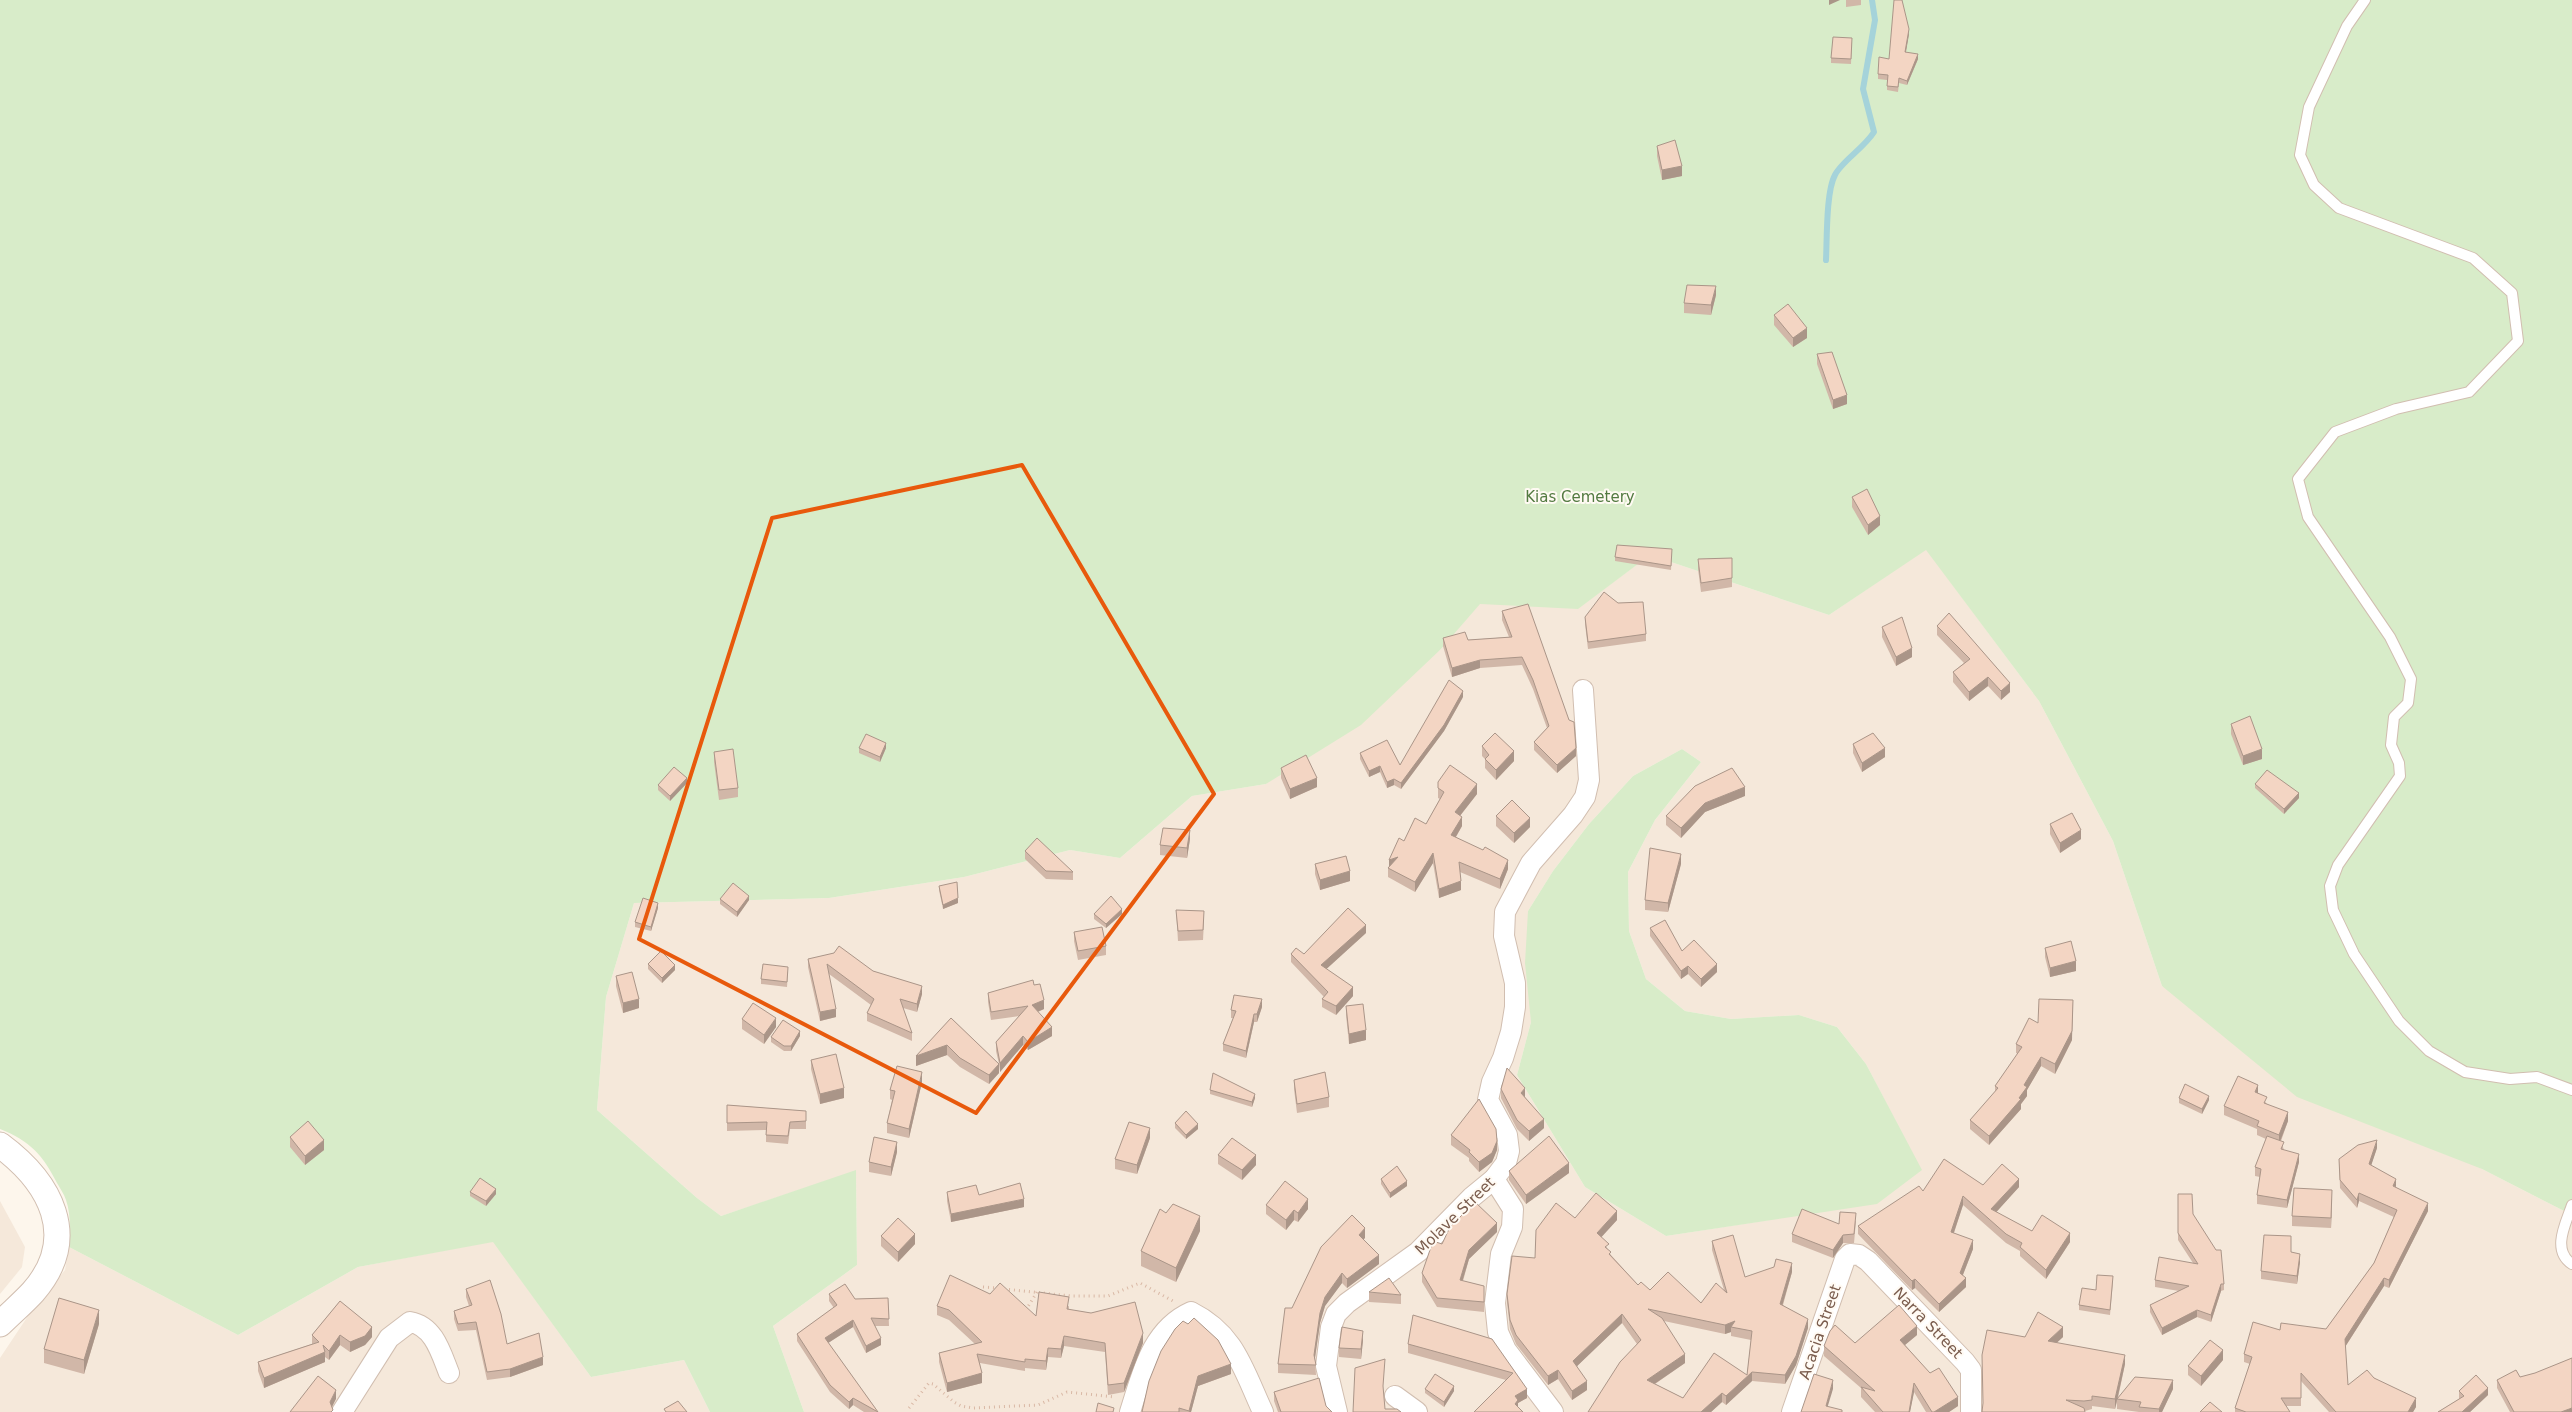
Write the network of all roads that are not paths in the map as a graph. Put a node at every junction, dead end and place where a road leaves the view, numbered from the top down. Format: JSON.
{"nodes":[{"id":1,"x":2365,"y":0,"type":"edge"},
{"id":2,"x":1583,"y":690,"type":"dead end"},
{"id":3,"x":2572,"y":1090,"type":"edge"},
{"id":4,"x":0,"y":1145,"type":"edge"},
{"id":5,"x":1494,"y":1179,"type":"junction"},
{"id":6,"x":2572,"y":1205,"type":"edge"},
{"id":7,"x":1850,"y":1254,"type":"joint"},
{"id":8,"x":2572,"y":1264,"type":"edge"},
{"id":9,"x":0,"y":1324,"type":"edge"},
{"id":10,"x":449,"y":1373,"type":"dead end"},
{"id":11,"x":1395,"y":1396,"type":"dead end"},
{"id":12,"x":342,"y":1412,"type":"edge"},
{"id":13,"x":1130,"y":1412,"type":"edge"},
{"id":14,"x":1263,"y":1412,"type":"edge"},
{"id":15,"x":1337,"y":1412,"type":"edge"},
{"id":16,"x":1417,"y":1412,"type":"edge"},
{"id":17,"x":1553,"y":1412,"type":"edge"},
{"id":18,"x":1792,"y":1412,"type":"edge"},
{"id":19,"x":1971,"y":1412,"type":"edge"}],
"edges":[{"from":1,"to":3,"type":"lane"},
{"from":2,"to":5,"type":"street","name":"Molave Street"},
{"from":4,"to":9,"type":"street"},
{"from":5,"to":15,"type":"street","name":"Molave Street"},
{"from":5,"to":17,"type":"street"},
{"from":6,"to":8,"type":"lane"},
{"from":7,"to":18,"type":"street","name":"Acacia Street"},
{"from":7,"to":19,"type":"street","name":"Narra Street"},
{"from":10,"to":12,"type":"street"},
{"from":11,"to":16,"type":"street"},
{"from":13,"to":14,"type":"street"}]}
